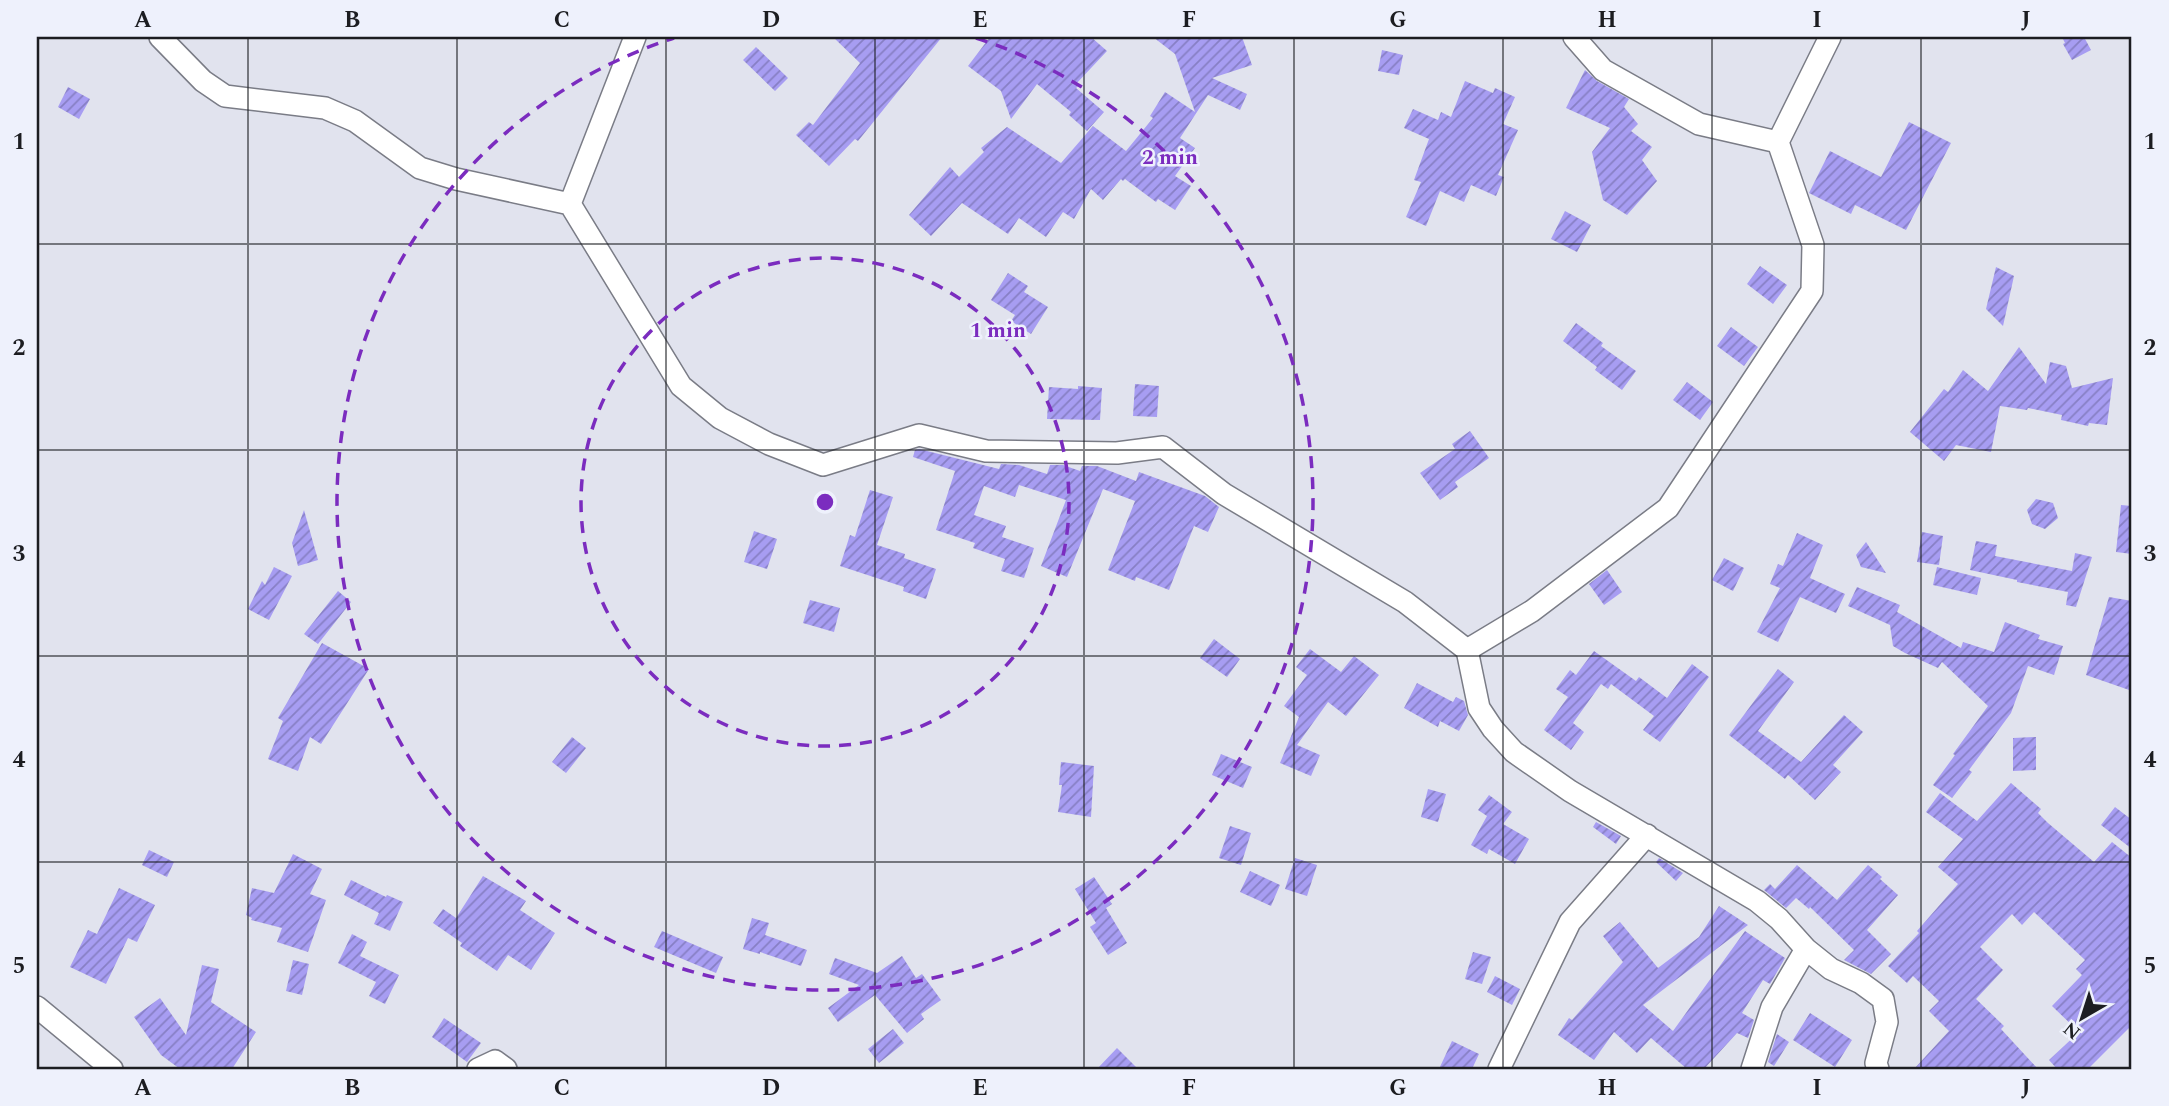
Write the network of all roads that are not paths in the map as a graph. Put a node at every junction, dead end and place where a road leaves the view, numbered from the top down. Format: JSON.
{"nodes":[{"id":1,"x":160,"y":37,"type":"edge"},
{"id":2,"x":635,"y":37,"type":"edge"},
{"id":3,"x":1574,"y":37,"type":"edge"},
{"id":4,"x":1830,"y":37,"type":"edge"},
{"id":5,"x":1779,"y":142,"type":"junction"},
{"id":6,"x":570,"y":204,"type":"junction"},
{"id":7,"x":1467,"y":650,"type":"junction"},
{"id":8,"x":1647,"y":835,"type":"junction"},
{"id":9,"x":1806,"y":949,"type":"junction"},
{"id":10,"x":37,"y":1007,"type":"edge"},
{"id":11,"x":112,"y":1069,"type":"edge"},
{"id":12,"x":478,"y":1069,"type":"edge"},
{"id":13,"x":506,"y":1069,"type":"edge"},
{"id":14,"x":1499,"y":1069,"type":"edge"},
{"id":15,"x":1752,"y":1069,"type":"edge"},
{"id":16,"x":1878,"y":1069,"type":"edge"}],
"edges":[{"from":1,"to":6,"type":"street"},
{"from":2,"to":6,"type":"street"},
{"from":3,"to":5,"type":"street"},
{"from":4,"to":5,"type":"street"},
{"from":5,"to":7,"type":"street"},
{"from":6,"to":7,"type":"street"},
{"from":7,"to":8,"type":"street"},
{"from":8,"to":9,"type":"street"},
{"from":8,"to":14,"type":"street"},
{"from":9,"to":15,"type":"street"},
{"from":9,"to":16,"type":"street"},
{"from":10,"to":11,"type":"street"},
{"from":12,"to":13,"type":"street"}]}
